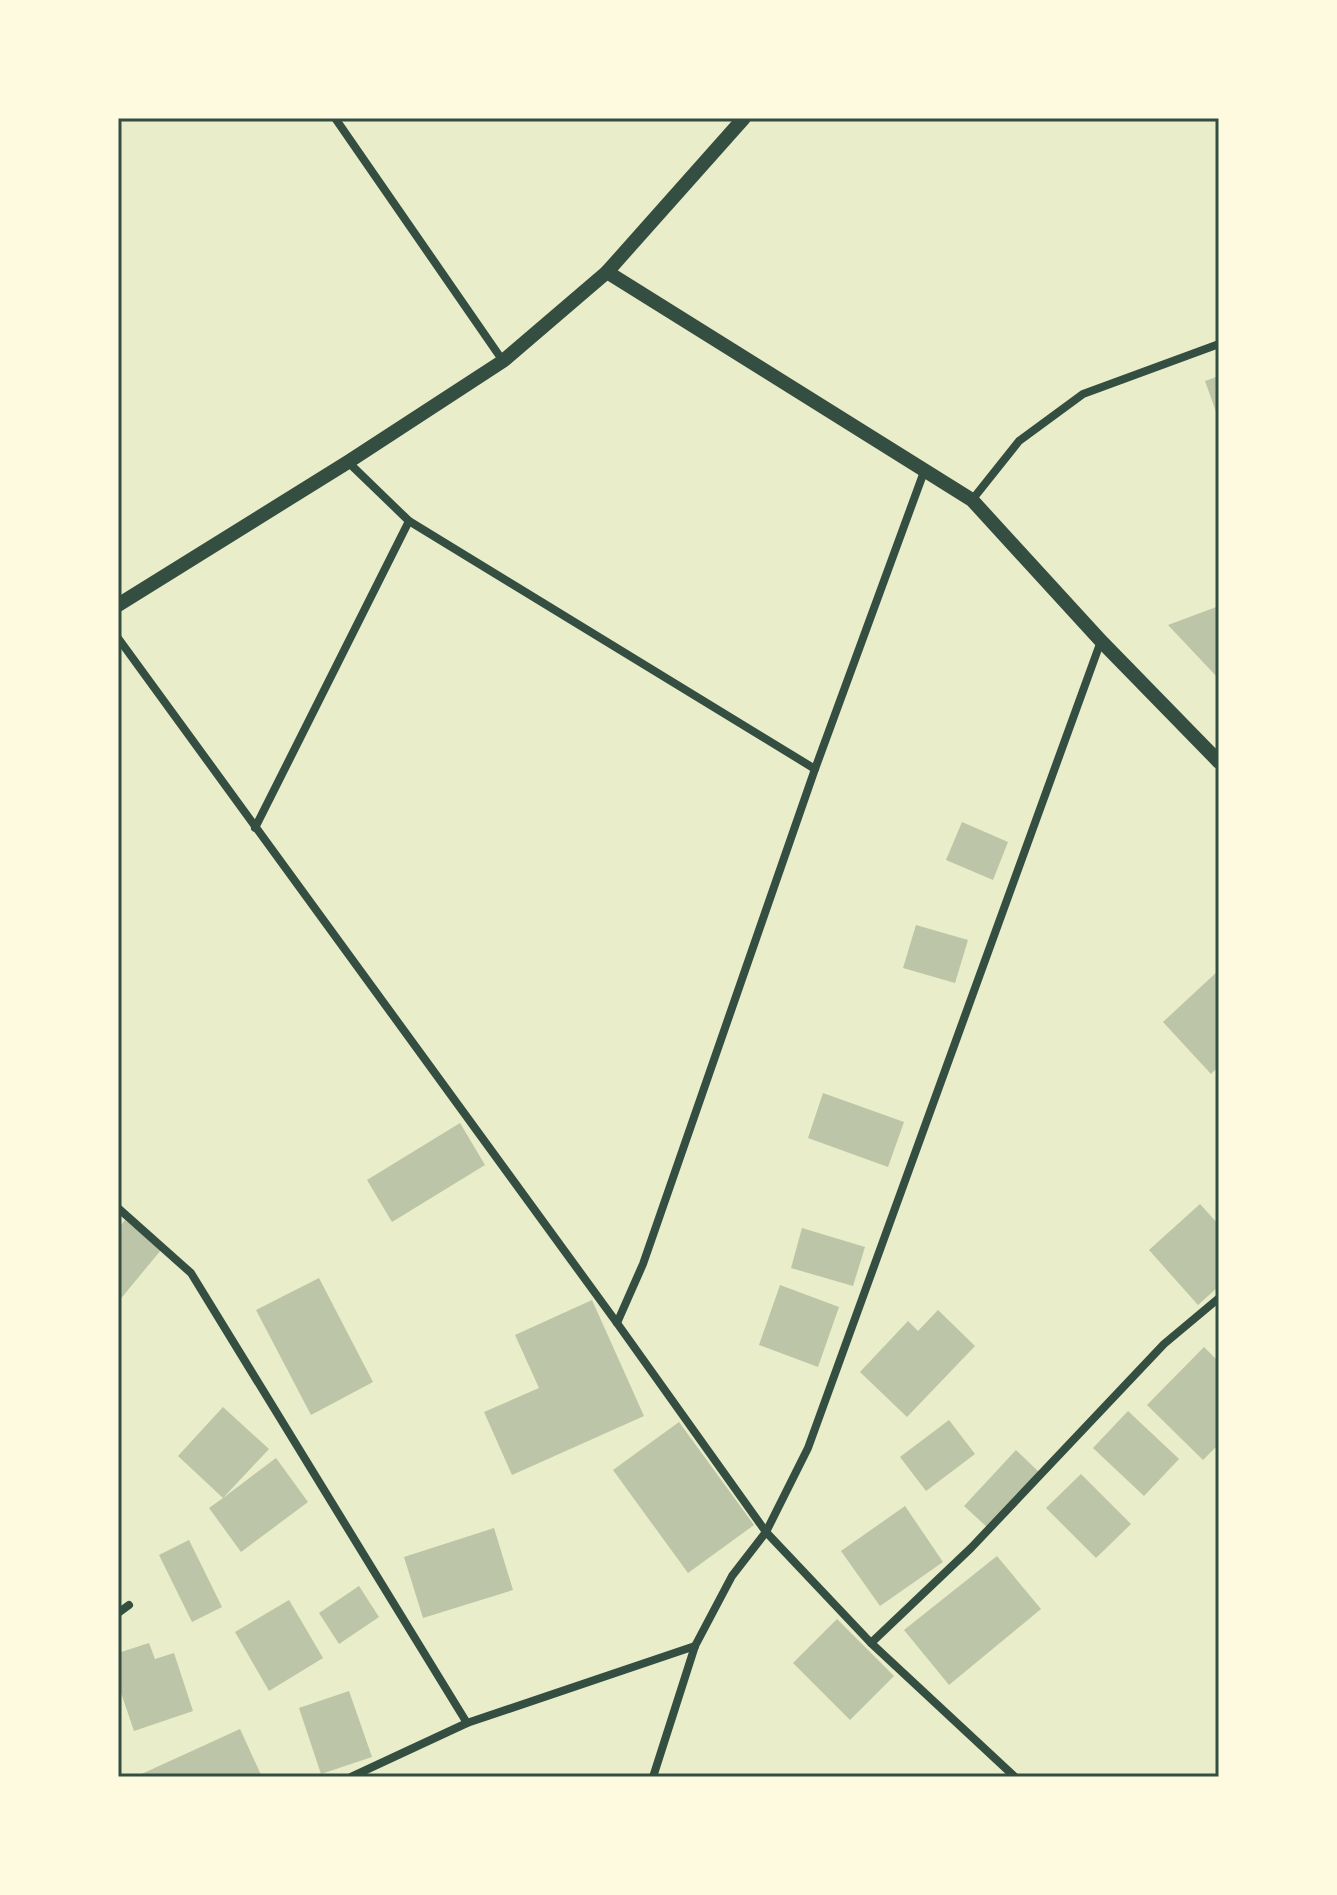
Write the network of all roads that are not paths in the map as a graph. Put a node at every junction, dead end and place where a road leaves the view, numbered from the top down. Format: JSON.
{"nodes":[{"id":1,"x":335,"y":118,"type":"edge"},
{"id":2,"x":744,"y":118,"type":"edge"},
{"id":3,"x":607,"y":272,"type":"junction"},
{"id":4,"x":1219,"y":344,"type":"edge"},
{"id":5,"x":503,"y":361,"type":"junction"},
{"id":6,"x":348,"y":462,"type":"junction"},
{"id":7,"x":925,"y":469,"type":"junction"},
{"id":8,"x":972,"y":500,"type":"junction"},
{"id":9,"x":409,"y":521,"type":"junction"},
{"id":10,"x":118,"y":605,"type":"edge"},
{"id":11,"x":118,"y":638,"type":"edge"},
{"id":12,"x":1101,"y":641,"type":"junction"},
{"id":13,"x":1219,"y":762,"type":"edge"},
{"id":14,"x":815,"y":769,"type":"junction"},
{"id":15,"x":255,"y":828,"type":"junction"},
{"id":16,"x":118,"y":1208,"type":"edge"},
{"id":17,"x":1219,"y":1298,"type":"edge"},
{"id":18,"x":617,"y":1323,"type":"junction"},
{"id":19,"x":766,"y":1532,"type":"junction"},
{"id":20,"x":129,"y":1605,"type":"dead end"},
{"id":21,"x":118,"y":1613,"type":"edge"},
{"id":22,"x":871,"y":1643,"type":"junction"},
{"id":23,"x":695,"y":1646,"type":"junction"},
{"id":24,"x":467,"y":1723,"type":"junction"},
{"id":25,"x":351,"y":1777,"type":"edge"},
{"id":26,"x":653,"y":1777,"type":"edge"},
{"id":27,"x":1015,"y":1777,"type":"edge"}],
"edges":[{"from":1,"to":5,"type":"street"},
{"from":2,"to":3,"type":"street"},
{"from":3,"to":5,"type":"street"},
{"from":3,"to":7,"type":"street"},
{"from":4,"to":8,"type":"street"},
{"from":5,"to":6,"type":"street"},
{"from":6,"to":9,"type":"street"},
{"from":6,"to":10,"type":"street"},
{"from":7,"to":8,"type":"street"},
{"from":7,"to":14,"type":"street"},
{"from":8,"to":12,"type":"street"},
{"from":9,"to":14,"type":"street"},
{"from":9,"to":15,"type":"street"},
{"from":11,"to":15,"type":"street"},
{"from":12,"to":13,"type":"street"},
{"from":12,"to":19,"type":"street"},
{"from":14,"to":18,"type":"street"},
{"from":15,"to":18,"type":"street"},
{"from":16,"to":24,"type":"street"},
{"from":17,"to":22,"type":"street"},
{"from":18,"to":19,"type":"street"},
{"from":19,"to":22,"type":"street"},
{"from":19,"to":23,"type":"street"},
{"from":20,"to":21,"type":"street"},
{"from":22,"to":27,"type":"street"},
{"from":23,"to":24,"type":"street"},
{"from":23,"to":26,"type":"street"},
{"from":24,"to":25,"type":"street"}]}
